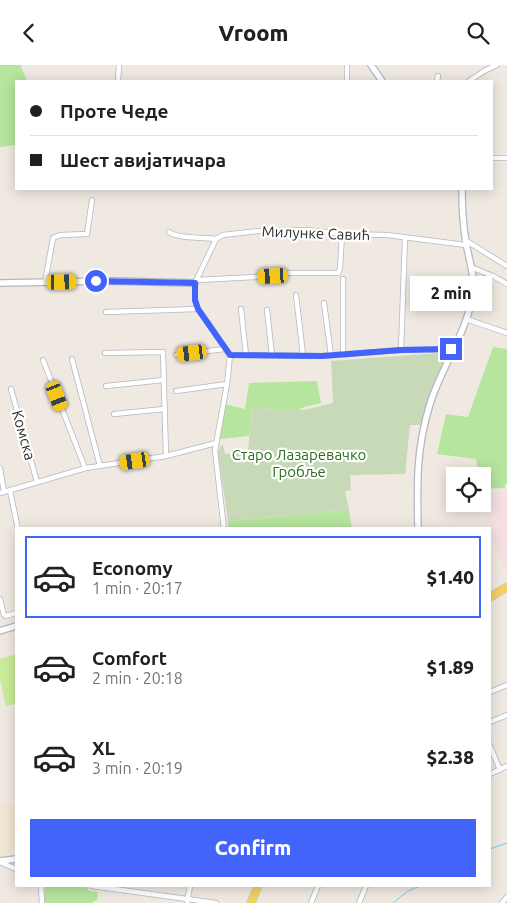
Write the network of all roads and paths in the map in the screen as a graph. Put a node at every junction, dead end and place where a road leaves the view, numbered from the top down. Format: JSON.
{"nodes":[{"id":1,"x":119,"y":65,"type":"edge"},
{"id":2,"x":347,"y":65,"type":"edge"},
{"id":3,"x":371,"y":65,"type":"edge"},
{"id":4,"x":497,"y":65,"type":"edge"},
{"id":5,"x":118,"y":80,"type":"edge"},
{"id":6,"x":347,"y":80,"type":"edge"},
{"id":7,"x":381,"y":80,"type":"edge"},
{"id":8,"x":470,"y":80,"type":"edge"},
{"id":9,"x":493,"y":158,"type":"edge"},
{"id":10,"x":507,"y":158,"type":"edge"},
{"id":11,"x":462,"y":190,"type":"edge"},
{"id":12,"x":92,"y":200,"type":"dead end"},
{"id":13,"x":169,"y":233,"type":"dead end"},
{"id":14,"x":342,"y":234,"type":"junction"},
{"id":15,"x":405,"y":237,"type":"junction"},
{"id":16,"x":216,"y":239,"type":"junction"},
{"id":17,"x":466,"y":242,"type":"junction"},
{"id":18,"x":507,"y":266,"type":"edge"},
{"id":19,"x":472,"y":269,"type":"junction"},
{"id":20,"x":289,"y":273,"type":"dead end"},
{"id":21,"x":273,"y":276,"type":"dead end"},
{"id":22,"x":344,"y":279,"type":"dead end"},
{"id":23,"x":196,"y":282,"type":"junction"},
{"id":24,"x":0,"y":283,"type":"edge"},
{"id":25,"x":45,"y":283,"type":"junction"},
{"id":26,"x":507,"y":284,"type":"edge"},
{"id":27,"x":296,"y":295,"type":"dead end"},
{"id":28,"x":324,"y":303,"type":"dead end"},
{"id":29,"x":198,"y":309,"type":"junction"},
{"id":30,"x":241,"y":309,"type":"dead end"},
{"id":31,"x":266,"y":310,"type":"dead end"},
{"id":32,"x":106,"y":312,"type":"dead end"},
{"id":33,"x":466,"y":319,"type":"junction"},
{"id":34,"x":507,"y":333,"type":"edge"},
{"id":35,"x":224,"y":349,"type":"junction"},
{"id":36,"x":454,"y":349,"type":"junction"},
{"id":37,"x":401,"y":350,"type":"junction"},
{"id":38,"x":105,"y":353,"type":"dead end"},
{"id":39,"x":343,"y":354,"type":"junction"},
{"id":40,"x":176,"y":355,"type":"dead end"},
{"id":41,"x":230,"y":355,"type":"junction"},
{"id":42,"x":246,"y":355,"type":"junction"},
{"id":43,"x":272,"y":355,"type":"junction"},
{"id":44,"x":303,"y":355,"type":"junction"},
{"id":45,"x":331,"y":355,"type":"junction"},
{"id":46,"x":72,"y":359,"type":"dead end"},
{"id":47,"x":43,"y":360,"type":"dead end"},
{"id":48,"x":164,"y":379,"type":"junction"},
{"id":49,"x":227,"y":383,"type":"junction"},
{"id":50,"x":106,"y":386,"type":"dead end"},
{"id":51,"x":11,"y":389,"type":"dead end"},
{"id":52,"x":176,"y":391,"type":"dead end"},
{"id":53,"x":164,"y":409,"type":"junction"},
{"id":54,"x":114,"y":414,"type":"dead end"},
{"id":55,"x":216,"y":443,"type":"junction"},
{"id":56,"x":166,"y":456,"type":"junction"},
{"id":57,"x":100,"y":466,"type":"junction"},
{"id":58,"x":0,"y":468,"type":"edge"},
{"id":59,"x":85,"y":468,"type":"junction"},
{"id":60,"x":37,"y":482,"type":"junction"},
{"id":61,"x":10,"y":491,"type":"junction"},
{"id":62,"x":2,"y":492,"type":"edge"},
{"id":63,"x":18,"y":527,"type":"edge"},
{"id":64,"x":224,"y":527,"type":"edge"},
{"id":65,"x":418,"y":527,"type":"edge"},
{"id":66,"x":507,"y":587,"type":"edge"},
{"id":67,"x":491,"y":596,"type":"edge"},
{"id":68,"x":0,"y":599,"type":"edge"},
{"id":69,"x":15,"y":613,"type":"edge"},
{"id":70,"x":15,"y":626,"type":"edge"},
{"id":71,"x":0,"y":631,"type":"edge"},
{"id":72,"x":507,"y":685,"type":"edge"},
{"id":73,"x":491,"y":692,"type":"edge"},
{"id":74,"x":507,"y":715,"type":"edge"},
{"id":75,"x":491,"y":722,"type":"edge"},
{"id":76,"x":491,"y":749,"type":"edge"},
{"id":77,"x":507,"y":767,"type":"edge"},
{"id":78,"x":500,"y":770,"type":"junction"},
{"id":79,"x":491,"y":774,"type":"edge"},
{"id":80,"x":15,"y":859,"type":"edge"},
{"id":81,"x":0,"y":861,"type":"edge"},
{"id":82,"x":15,"y":868,"type":"edge"},
{"id":83,"x":41,"y":887,"type":"edge"},
{"id":84,"x":98,"y":887,"type":"edge"},
{"id":85,"x":190,"y":887,"type":"edge"},
{"id":86,"x":258,"y":887,"type":"edge"},
{"id":87,"x":318,"y":887,"type":"edge"},
{"id":88,"x":366,"y":887,"type":"edge"},
{"id":89,"x":507,"y":897,"type":"edge"},
{"id":90,"x":188,"y":901,"type":"edge"},
{"id":91,"x":42,"y":903,"type":"edge"},
{"id":92,"x":216,"y":903,"type":"edge"},
{"id":93,"x":251,"y":903,"type":"edge"},
{"id":94,"x":311,"y":903,"type":"edge"},
{"id":95,"x":359,"y":903,"type":"edge"},
{"id":96,"x":502,"y":903,"type":"edge"}],
"edges":[{"from":1,"to":5,"type":"street"},
{"from":2,"to":6,"type":"street"},
{"from":3,"to":7,"type":"street"},
{"from":4,"to":8,"type":"street"},
{"from":9,"to":10,"type":"street"},
{"from":11,"to":17,"type":"street"},
{"from":12,"to":25,"type":"street"},
{"from":13,"to":16,"type":"street","name":"Милунке Савић"},
{"from":14,"to":15,"type":"street","name":"Милунке Савић"},
{"from":14,"to":16,"type":"street","name":"Милунке Савић"},
{"from":14,"to":20,"type":"street"},
{"from":15,"to":17,"type":"street","name":"Милунке Савић"},
{"from":15,"to":37,"type":"street"},
{"from":16,"to":23,"type":"street"},
{"from":17,"to":18,"type":"street"},
{"from":17,"to":19,"type":"street"},
{"from":19,"to":26,"type":"street"},
{"from":19,"to":33,"type":"street"},
{"from":21,"to":23,"type":"street"},
{"from":22,"to":39,"type":"street"},
{"from":23,"to":25,"type":"street"},
{"from":23,"to":29,"type":"street"},
{"from":24,"to":25,"type":"street"},
{"from":27,"to":44,"type":"street"},
{"from":28,"to":45,"type":"street"},
{"from":29,"to":32,"type":"street"},
{"from":29,"to":35,"type":"street"},
{"from":30,"to":42,"type":"street"},
{"from":31,"to":43,"type":"street"},
{"from":33,"to":34,"type":"street"},
{"from":33,"to":36,"type":"street"},
{"from":35,"to":40,"type":"street"},
{"from":35,"to":41,"type":"street"},
{"from":36,"to":37,"type":"street"},
{"from":36,"to":65,"type":"street"},
{"from":37,"to":39,"type":"street"},
{"from":38,"to":48,"type":"street"},
{"from":39,"to":45,"type":"street"},
{"from":41,"to":42,"type":"street"},
{"from":41,"to":49,"type":"street"},
{"from":42,"to":43,"type":"street"},
{"from":43,"to":44,"type":"street"},
{"from":44,"to":45,"type":"street"},
{"from":46,"to":57,"type":"street"},
{"from":47,"to":59,"type":"street"},
{"from":48,"to":50,"type":"street"},
{"from":48,"to":53,"type":"street"},
{"from":49,"to":52,"type":"street"},
{"from":49,"to":55,"type":"street"},
{"from":51,"to":60,"type":"street","name":"Комска"},
{"from":53,"to":54,"type":"street"},
{"from":53,"to":56,"type":"street"},
{"from":55,"to":56,"type":"street"},
{"from":55,"to":64,"type":"street"},
{"from":56,"to":57,"type":"street"},
{"from":57,"to":59,"type":"street"},
{"from":58,"to":62,"type":"street"},
{"from":59,"to":60,"type":"street"},
{"from":60,"to":61,"type":"street"},
{"from":61,"to":62,"type":"street"},
{"from":61,"to":63,"type":"street"},
{"from":66,"to":67,"type":"main road"},
{"from":68,"to":69,"type":"street"},
{"from":70,"to":71,"type":"street"},
{"from":72,"to":73,"type":"street"},
{"from":74,"to":75,"type":"street"},
{"from":76,"to":78,"type":"street"},
{"from":77,"to":78,"type":"street"},
{"from":78,"to":79,"type":"street"},
{"from":80,"to":81,"type":"street"},
{"from":81,"to":82,"type":"street"},
{"from":83,"to":91,"type":"street"},
{"from":84,"to":90,"type":"street"},
{"from":85,"to":90,"type":"street"},
{"from":86,"to":93,"type":"main road"},
{"from":87,"to":94,"type":"street"},
{"from":88,"to":95,"type":"street"},
{"from":89,"to":96,"type":"street"},
{"from":90,"to":92,"type":"street"}]}
